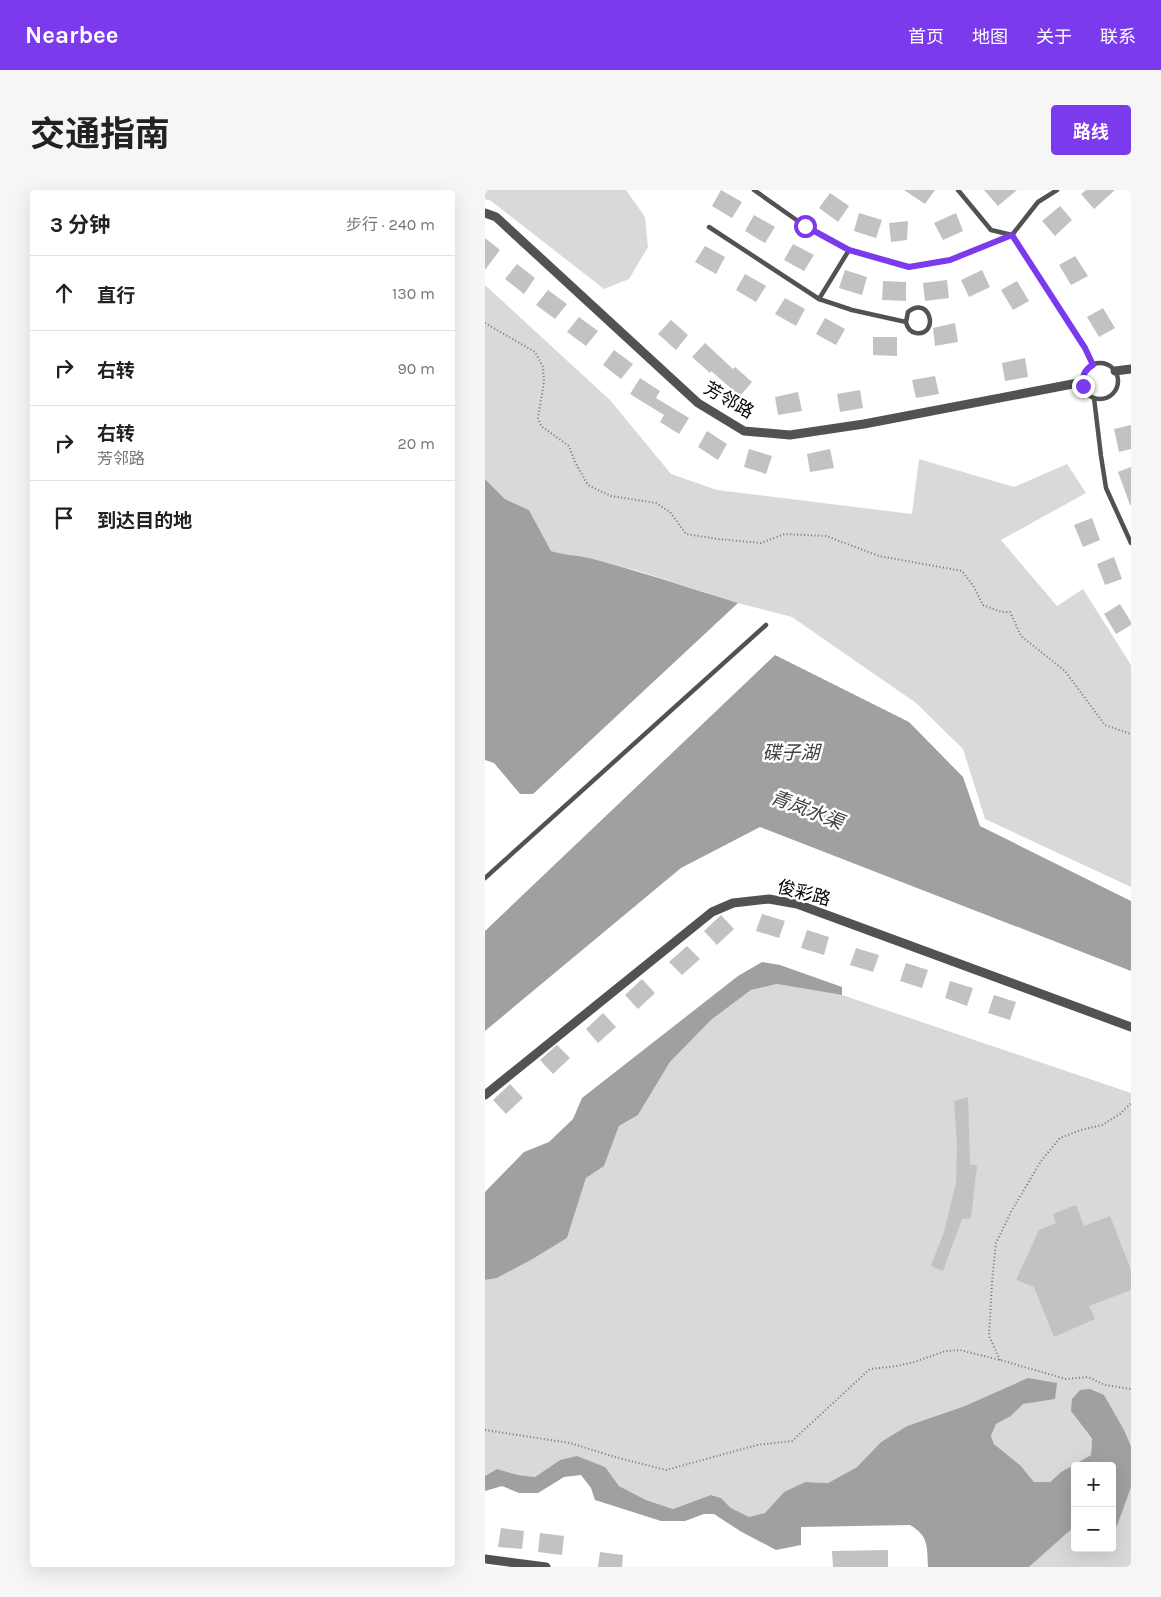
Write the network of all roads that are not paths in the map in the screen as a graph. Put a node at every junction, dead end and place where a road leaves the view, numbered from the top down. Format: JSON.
{"nodes":[{"id":1,"x":755,"y":190,"type":"edge"},
{"id":2,"x":958,"y":190,"type":"edge"},
{"id":3,"x":1057,"y":190,"type":"edge"},
{"id":4,"x":485,"y":213,"type":"edge"},
{"id":5,"x":709,"y":227,"type":"dead end"},
{"id":6,"x":1012,"y":235,"type":"junction"},
{"id":7,"x":849,"y":250,"type":"junction"},
{"id":8,"x":819,"y":299,"type":"junction"},
{"id":9,"x":906,"y":322,"type":"junction"},
{"id":10,"x":1093,"y":365,"type":"junction"},
{"id":11,"x":1131,"y":369,"type":"edge"},
{"id":12,"x":1115,"y":371,"type":"junction"},
{"id":13,"x":1083,"y":382,"type":"junction"},
{"id":14,"x":1094,"y":398,"type":"junction"},
{"id":15,"x":1131,"y":543,"type":"edge"},
{"id":16,"x":766,"y":625,"type":"dead end"},
{"id":17,"x":485,"y":878,"type":"edge"},
{"id":18,"x":1131,"y":1027,"type":"edge"},
{"id":19,"x":485,"y":1095,"type":"edge"},
{"id":20,"x":485,"y":1559,"type":"edge"},
{"id":21,"x":546,"y":1567,"type":"edge"}],
"edges":[{"from":1,"to":7,"type":"lane"},
{"from":2,"to":6,"type":"lane"},
{"from":3,"to":6,"type":"lane"},
{"from":4,"to":13,"type":"street","name":"芳邻路"},
{"from":5,"to":8,"type":"lane"},
{"from":6,"to":7,"type":"lane"},
{"from":6,"to":10,"type":"lane"},
{"from":7,"to":8,"type":"lane"},
{"from":8,"to":9,"type":"lane"},
{"from":9,"to":9,"type":"lane"},
{"from":10,"to":12,"type":"lane"},
{"from":10,"to":13,"type":"lane"},
{"from":11,"to":12,"type":"street"},
{"from":12,"to":14,"type":"lane"},
{"from":13,"to":14,"type":"lane"},
{"from":14,"to":15,"type":"lane"},
{"from":16,"to":17,"type":"lane"},
{"from":18,"to":19,"type":"street","name":"俊彩路"},
{"from":20,"to":21,"type":"street"}]}
